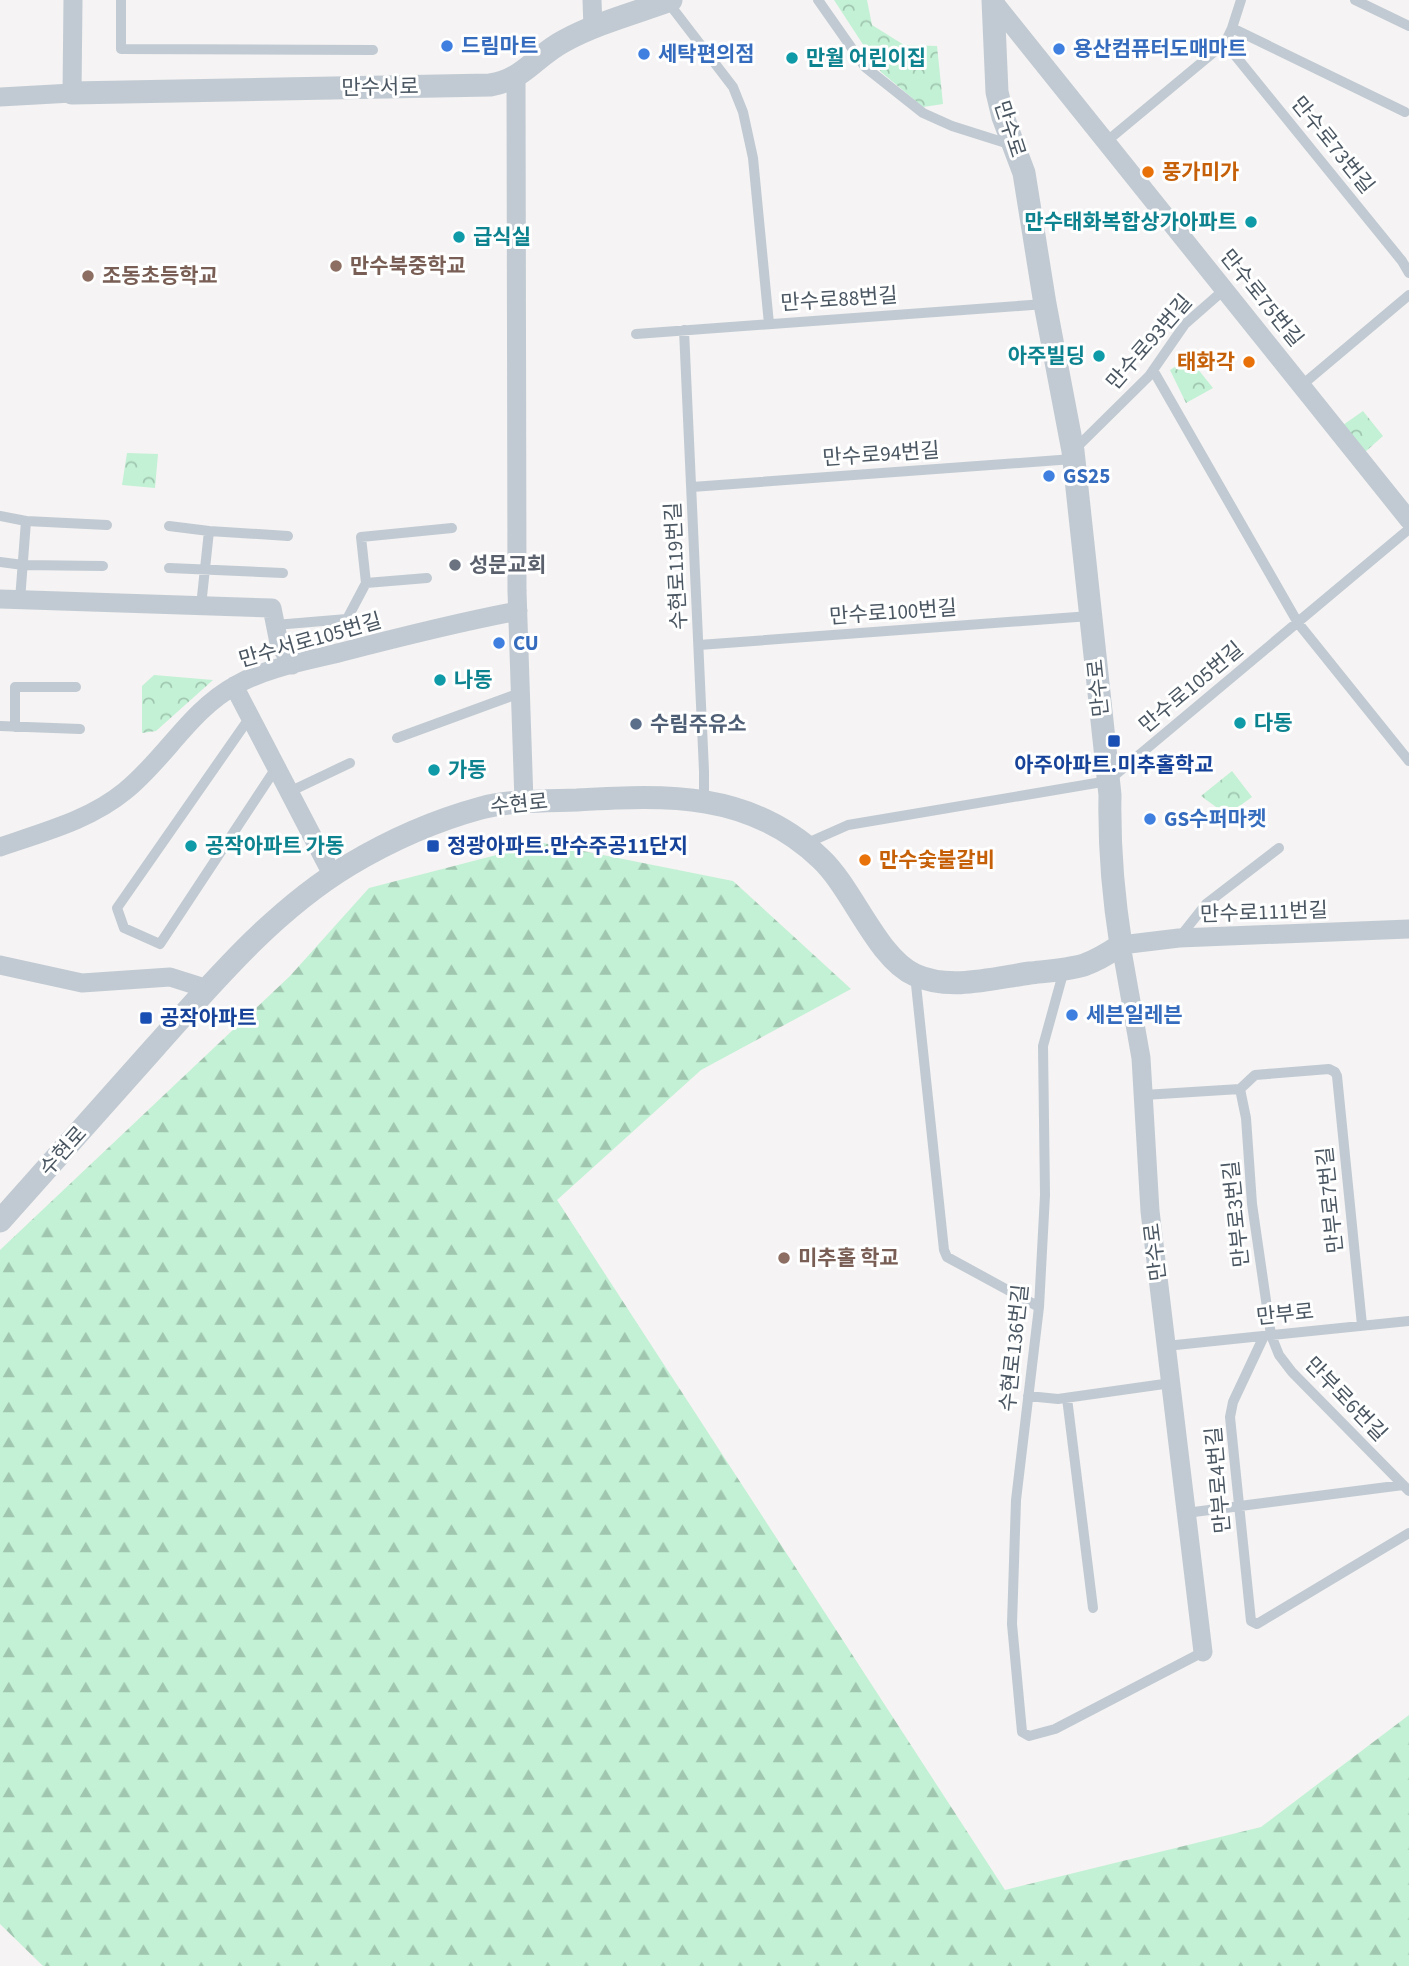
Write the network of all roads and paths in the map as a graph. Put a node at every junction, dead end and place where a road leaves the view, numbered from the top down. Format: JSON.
{"nodes":[{"id":1,"x":72,"y":0,"type":"edge"},
{"id":2,"x":121,"y":0,"type":"edge"},
{"id":3,"x":592,"y":0,"type":"edge"},
{"id":4,"x":818,"y":0,"type":"edge"},
{"id":5,"x":1241,"y":0,"type":"edge"},
{"id":6,"x":1355,"y":0,"type":"edge"},
{"id":7,"x":669,"y":1,"type":"edge"},
{"id":8,"x":993,"y":1,"type":"edge"},
{"id":9,"x":1409,"y":26,"type":"edge"},
{"id":10,"x":593,"y":28,"type":"junction"},
{"id":11,"x":1233,"y":28,"type":"junction"},
{"id":12,"x":1225,"y":43,"type":"junction"},
{"id":13,"x":373,"y":50,"type":"dead end"},
{"id":14,"x":516,"y":77,"type":"junction"},
{"id":15,"x":72,"y":93,"type":"junction"},
{"id":16,"x":0,"y":96,"type":"edge"},
{"id":17,"x":1405,"y":112,"type":"dead end"},
{"id":18,"x":1107,"y":141,"type":"junction"},
{"id":19,"x":1015,"y":146,"type":"junction"},
{"id":20,"x":1409,"y":273,"type":"edge"},
{"id":21,"x":1226,"y":289,"type":"junction"},
{"id":22,"x":1409,"y":295,"type":"edge"},
{"id":23,"x":1045,"y":304,"type":"junction"},
{"id":24,"x":769,"y":324,"type":"junction"},
{"id":25,"x":684,"y":330,"type":"junction"},
{"id":26,"x":636,"y":334,"type":"dead end"},
{"id":27,"x":1153,"y":370,"type":"junction"},
{"id":28,"x":1302,"y":385,"type":"junction"},
{"id":29,"x":1073,"y":455,"type":"junction"},
{"id":30,"x":692,"y":487,"type":"junction"},
{"id":31,"x":0,"y":516,"type":"edge"},
{"id":32,"x":1409,"y":520,"type":"edge"},
{"id":33,"x":26,"y":521,"type":"junction"},
{"id":34,"x":107,"y":525,"type":"dead end"},
{"id":35,"x":169,"y":526,"type":"dead end"},
{"id":36,"x":452,"y":528,"type":"dead end"},
{"id":37,"x":1409,"y":529,"type":"edge"},
{"id":38,"x":209,"y":531,"type":"junction"},
{"id":39,"x":288,"y":536,"type":"dead end"},
{"id":40,"x":0,"y":562,"type":"edge"},
{"id":41,"x":23,"y":565,"type":"junction"},
{"id":42,"x":103,"y":566,"type":"dead end"},
{"id":43,"x":169,"y":568,"type":"dead end"},
{"id":44,"x":205,"y":570,"type":"junction"},
{"id":45,"x":283,"y":573,"type":"dead end"},
{"id":46,"x":427,"y":578,"type":"dead end"},
{"id":47,"x":366,"y":583,"type":"junction"},
{"id":48,"x":0,"y":599,"type":"edge"},
{"id":49,"x":20,"y":600,"type":"junction"},
{"id":50,"x":201,"y":606,"type":"junction"},
{"id":51,"x":518,"y":611,"type":"junction"},
{"id":52,"x":1091,"y":616,"type":"junction"},
{"id":53,"x":1298,"y":623,"type":"junction"},
{"id":54,"x":275,"y":625,"type":"junction"},
{"id":55,"x":699,"y":645,"type":"junction"},
{"id":56,"x":292,"y":664,"type":"junction"},
{"id":57,"x":234,"y":686,"type":"junction"},
{"id":58,"x":76,"y":687,"type":"dead end"},
{"id":59,"x":520,"y":693,"type":"junction"},
{"id":60,"x":250,"y":717,"type":"junction"},
{"id":61,"x":0,"y":726,"type":"edge"},
{"id":62,"x":15,"y":727,"type":"junction"},
{"id":63,"x":80,"y":729,"type":"dead end"},
{"id":64,"x":397,"y":738,"type":"dead end"},
{"id":65,"x":1409,"y":761,"type":"edge"},
{"id":66,"x":350,"y":763,"type":"dead end"},
{"id":67,"x":276,"y":768,"type":"junction"},
{"id":68,"x":1108,"y":781,"type":"junction"},
{"id":69,"x":289,"y":792,"type":"junction"},
{"id":70,"x":704,"y":800,"type":"junction"},
{"id":71,"x":524,"y":802,"type":"junction"},
{"id":72,"x":804,"y":845,"type":"junction"},
{"id":73,"x":0,"y":847,"type":"edge"},
{"id":74,"x":1279,"y":848,"type":"dead end"},
{"id":75,"x":333,"y":876,"type":"junction"},
{"id":76,"x":1409,"y":929,"type":"edge"},
{"id":77,"x":1180,"y":938,"type":"junction"},
{"id":78,"x":1121,"y":945,"type":"junction"},
{"id":79,"x":0,"y":965,"type":"edge"},
{"id":80,"x":1064,"y":969,"type":"junction"},
{"id":81,"x":915,"y":975,"type":"junction"},
{"id":82,"x":208,"y":989,"type":"junction"},
{"id":83,"x":1240,"y":1089,"type":"junction"},
{"id":84,"x":1144,"y":1095,"type":"junction"},
{"id":85,"x":0,"y":1221,"type":"edge"},
{"id":86,"x":1039,"y":1307,"type":"junction"},
{"id":87,"x":1409,"y":1321,"type":"edge"},
{"id":88,"x":1362,"y":1325,"type":"junction"},
{"id":89,"x":1267,"y":1335,"type":"junction"},
{"id":90,"x":1166,"y":1346,"type":"junction"},
{"id":91,"x":1171,"y":1382,"type":"junction"},
{"id":92,"x":1028,"y":1396,"type":"junction"},
{"id":93,"x":1067,"y":1398,"type":"junction"},
{"id":94,"x":1406,"y":1488,"type":"edge"},
{"id":95,"x":1239,"y":1507,"type":"junction"},
{"id":96,"x":1186,"y":1513,"type":"junction"},
{"id":97,"x":1409,"y":1533,"type":"edge"},
{"id":98,"x":1093,"y":1608,"type":"dead end"},
{"id":99,"x":1203,"y":1652,"type":"joint"},
{"id":100,"x":1022,"y":1732,"type":"joint"}],
"edges":[{"from":1,"to":15,"type":"street"},
{"from":2,"to":13,"type":"lane"},
{"from":3,"to":10,"type":"street"},
{"from":4,"to":19,"type":"lane"},
{"from":5,"to":11,"type":"lane"},
{"from":6,"to":9,"type":"lane"},
{"from":7,"to":10,"type":"street","name":"만수서로"},
{"from":7,"to":24,"type":"lane","name":"만수서로"},
{"from":8,"to":18,"type":"street","name":"만수로75번길"},
{"from":8,"to":19,"type":"street","name":"만수로"},
{"from":10,"to":14,"type":"street","name":"만수서로"},
{"from":11,"to":12,"type":"lane"},
{"from":11,"to":17,"type":"lane","name":"만수로73번길"},
{"from":12,"to":18,"type":"lane"},
{"from":12,"to":20,"type":"lane","name":"만수로73번길"},
{"from":14,"to":15,"type":"street","name":"만수서로"},
{"from":14,"to":51,"type":"street"},
{"from":15,"to":16,"type":"street"},
{"from":18,"to":21,"type":"street","name":"만수로75번길"},
{"from":19,"to":23,"type":"street","name":"만수로"},
{"from":21,"to":27,"type":"lane","name":"만수로93번길"},
{"from":21,"to":28,"type":"street","name":"만수로75번길"},
{"from":22,"to":28,"type":"lane"},
{"from":23,"to":24,"type":"lane","name":"만수로88번길"},
{"from":23,"to":29,"type":"street","name":"만수로"},
{"from":24,"to":25,"type":"lane","name":"만수로88번길"},
{"from":25,"to":26,"type":"lane","name":"만수로88번길"},
{"from":25,"to":30,"type":"lane","name":"수현로119번길"},
{"from":27,"to":29,"type":"lane","name":"만수로93번길"},
{"from":27,"to":53,"type":"lane"},
{"from":28,"to":32,"type":"street","name":"만수로75번길"},
{"from":29,"to":30,"type":"lane","name":"만수로94번길"},
{"from":29,"to":52,"type":"street","name":"만수로"},
{"from":30,"to":55,"type":"lane","name":"수현로119번길"},
{"from":31,"to":33,"type":"lane"},
{"from":33,"to":34,"type":"lane"},
{"from":33,"to":41,"type":"lane"},
{"from":35,"to":38,"type":"lane"},
{"from":36,"to":47,"type":"lane"},
{"from":37,"to":53,"type":"lane","name":"만수로105번길"},
{"from":38,"to":39,"type":"lane"},
{"from":38,"to":44,"type":"lane"},
{"from":40,"to":41,"type":"lane"},
{"from":41,"to":42,"type":"lane"},
{"from":41,"to":49,"type":"lane"},
{"from":43,"to":44,"type":"lane"},
{"from":44,"to":45,"type":"lane"},
{"from":44,"to":50,"type":"lane"},
{"from":46,"to":47,"type":"lane"},
{"from":47,"to":54,"type":"lane"},
{"from":48,"to":49,"type":"street"},
{"from":49,"to":50,"type":"street"},
{"from":50,"to":54,"type":"street"},
{"from":51,"to":56,"type":"street","name":"만수서로105번길"},
{"from":51,"to":59,"type":"street"},
{"from":52,"to":55,"type":"lane","name":"만수로100번길"},
{"from":52,"to":68,"type":"street","name":"만수로"},
{"from":53,"to":65,"type":"lane"},
{"from":53,"to":68,"type":"lane","name":"만수로105번길"},
{"from":54,"to":56,"type":"street"},
{"from":55,"to":70,"type":"lane","name":"수현로119번길"},
{"from":56,"to":57,"type":"street","name":"만수서로105번길"},
{"from":57,"to":60,"type":"street"},
{"from":57,"to":73,"type":"street","name":"만수서로105번길"},
{"from":58,"to":62,"type":"lane"},
{"from":59,"to":64,"type":"lane"},
{"from":59,"to":71,"type":"street"},
{"from":60,"to":67,"type":"street"},
{"from":60,"to":67,"type":"lane"},
{"from":61,"to":62,"type":"lane"},
{"from":62,"to":63,"type":"lane"},
{"from":66,"to":69,"type":"lane"},
{"from":67,"to":69,"type":"street"},
{"from":68,"to":72,"type":"lane"},
{"from":68,"to":78,"type":"street","name":"만수로"},
{"from":69,"to":75,"type":"street"},
{"from":70,"to":71,"type":"street","name":"수현로"},
{"from":70,"to":72,"type":"street","name":"수현로"},
{"from":71,"to":75,"type":"street","name":"수현로"},
{"from":72,"to":81,"type":"street","name":"수현로"},
{"from":74,"to":77,"type":"lane"},
{"from":75,"to":82,"type":"street","name":"수현로"},
{"from":76,"to":77,"type":"street","name":"만수로111번길"},
{"from":77,"to":78,"type":"street","name":"만수로111번길"},
{"from":78,"to":80,"type":"street","name":"수현로"},
{"from":78,"to":84,"type":"street","name":"만수로"},
{"from":79,"to":82,"type":"street"},
{"from":80,"to":81,"type":"street","name":"수현로"},
{"from":80,"to":86,"type":"lane","name":"수현로136번길"},
{"from":81,"to":86,"type":"lane"},
{"from":82,"to":85,"type":"street","name":"수현로"},
{"from":83,"to":84,"type":"lane"},
{"from":83,"to":88,"type":"lane","name":"만부로7번길"},
{"from":83,"to":89,"type":"lane","name":"만부로3번길"},
{"from":84,"to":90,"type":"street","name":"만수로"},
{"from":86,"to":92,"type":"lane","name":"수현로136번길"},
{"from":87,"to":88,"type":"lane","name":"만부로"},
{"from":88,"to":89,"type":"lane","name":"만부로"},
{"from":89,"to":90,"type":"lane","name":"만부로"},
{"from":89,"to":94,"type":"lane","name":"만부로6번길"},
{"from":89,"to":95,"type":"lane","name":"만부로4번길"},
{"from":90,"to":91,"type":"street","name":"만수로"},
{"from":91,"to":93,"type":"lane"},
{"from":91,"to":96,"type":"street","name":"만수로"},
{"from":92,"to":93,"type":"lane"},
{"from":92,"to":100,"type":"lane","name":"수현로136번길"},
{"from":93,"to":98,"type":"lane"},
{"from":94,"to":95,"type":"lane","name":"만부로6번길"},
{"from":95,"to":96,"type":"lane","name":"만부로6번길"},
{"from":95,"to":97,"type":"lane","name":"만부로4번길"},
{"from":96,"to":99,"type":"street","name":"만수로"},
{"from":99,"to":100,"type":"lane","name":"만수로"}]}
